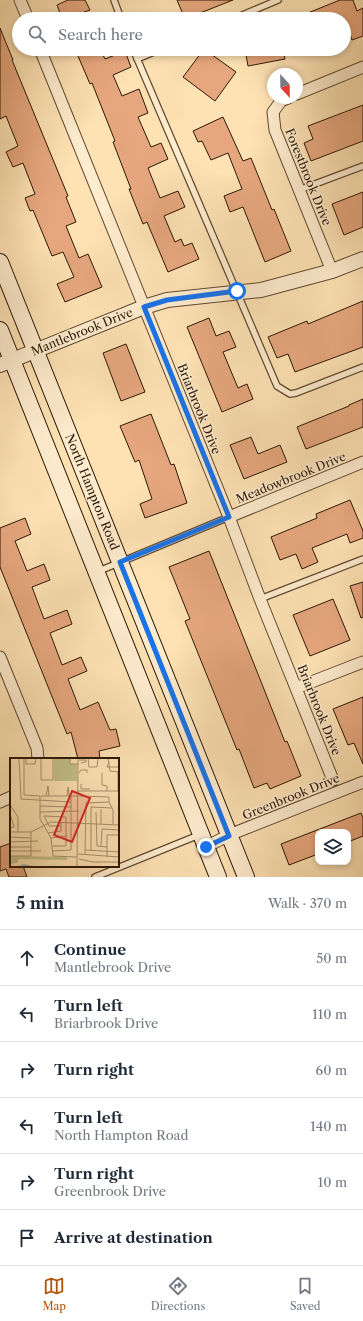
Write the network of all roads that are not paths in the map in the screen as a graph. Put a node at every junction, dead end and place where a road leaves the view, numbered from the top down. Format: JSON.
{"nodes":[{"id":1,"x":20,"y":0,"type":"edge"},
{"id":2,"x":114,"y":0,"type":"edge"},
{"id":3,"x":278,"y":0,"type":"edge"},
{"id":4,"x":25,"y":12,"type":"edge"},
{"id":5,"x":118,"y":12,"type":"edge"},
{"id":6,"x":250,"y":12,"type":"edge"},
{"id":7,"x":43,"y":56,"type":"edge"},
{"id":8,"x":136,"y":56,"type":"edge"},
{"id":9,"x":144,"y":56,"type":"edge"},
{"id":10,"x":137,"y":59,"type":"junction"},
{"id":11,"x":363,"y":67,"type":"edge"},
{"id":12,"x":303,"y":92,"type":"edge"},
{"id":13,"x":279,"y":104,"type":"edge"},
{"id":14,"x":363,"y":166,"type":"edge"},
{"id":15,"x":300,"y":190,"type":"junction"},
{"id":16,"x":363,"y":259,"type":"edge"},
{"id":17,"x":0,"y":262,"type":"edge"},
{"id":18,"x":332,"y":271,"type":"junction"},
{"id":19,"x":237,"y":291,"type":"junction"},
{"id":20,"x":144,"y":307,"type":"junction"},
{"id":21,"x":0,"y":330,"type":"edge"},
{"id":22,"x":35,"y":351,"type":"junction"},
{"id":23,"x":6,"y":362,"type":"edge"},
{"id":24,"x":363,"y":367,"type":"edge"},
{"id":25,"x":363,"y":462,"type":"edge"},
{"id":26,"x":229,"y":517,"type":"junction"},
{"id":27,"x":363,"y":559,"type":"edge"},
{"id":28,"x":120,"y":562,"type":"junction"},
{"id":29,"x":97,"y":572,"type":"junction"},
{"id":30,"x":260,"y":599,"type":"junction"},
{"id":31,"x":0,"y":657,"type":"edge"},
{"id":32,"x":363,"y":662,"type":"edge"},
{"id":33,"x":296,"y":688,"type":"junction"},
{"id":34,"x":38,"y":758,"type":"edge"},
{"id":35,"x":333,"y":780,"type":"dead end"},
{"id":36,"x":363,"y":782,"type":"edge"},
{"id":37,"x":10,"y":797,"type":"edge"},
{"id":38,"x":0,"y":802,"type":"edge"},
{"id":39,"x":229,"y":836,"type":"junction"},
{"id":40,"x":204,"y":840,"type":"junction"},
{"id":41,"x":95,"y":877,"type":"edge"},
{"id":42,"x":218,"y":877,"type":"edge"},
{"id":43,"x":246,"y":877,"type":"edge"}],
"edges":[{"from":1,"to":4,"type":"street"},
{"from":2,"to":5,"type":"lane"},
{"from":3,"to":6,"type":"lane"},
{"from":7,"to":20,"type":"street","name":"Briarbrook Drive"},
{"from":8,"to":10,"type":"lane"},
{"from":9,"to":10,"type":"lane"},
{"from":10,"to":19,"type":"lane"},
{"from":11,"to":12,"type":"street"},
{"from":13,"to":15,"type":"street","name":"Forestbrook Drive"},
{"from":14,"to":15,"type":"lane"},
{"from":15,"to":18,"type":"street","name":"Forestbrook Drive"},
{"from":16,"to":18,"type":"street","name":"Mantlebrook Drive"},
{"from":17,"to":22,"type":"main road","name":"North Hampton Road"},
{"from":18,"to":19,"type":"street","name":"Mantlebrook Drive"},
{"from":19,"to":20,"type":"street","name":"Mantlebrook Drive"},
{"from":19,"to":24,"type":"lane"},
{"from":20,"to":22,"type":"street","name":"Mantlebrook Drive"},
{"from":20,"to":26,"type":"street","name":"Briarbrook Drive"},
{"from":21,"to":23,"type":"main road","name":"North Hampton Road"},
{"from":22,"to":23,"type":"street","name":"Mantlebrook Drive"},
{"from":22,"to":28,"type":"main road","name":"North Hampton Road"},
{"from":23,"to":29,"type":"main road","name":"North Hampton Road"},
{"from":25,"to":26,"type":"street","name":"Meadowbrook Drive"},
{"from":26,"to":28,"type":"lane"},
{"from":26,"to":30,"type":"street","name":"Briarbrook Drive"},
{"from":27,"to":30,"type":"lane"},
{"from":28,"to":29,"type":"lane"},
{"from":28,"to":39,"type":"main road","name":"North Hampton Road"},
{"from":29,"to":40,"type":"main road","name":"North Hampton Road"},
{"from":30,"to":33,"type":"street","name":"Briarbrook Drive"},
{"from":31,"to":34,"type":"street"},
{"from":32,"to":33,"type":"street"},
{"from":33,"to":35,"type":"street","name":"Briarbrook Drive"},
{"from":36,"to":39,"type":"street","name":"Greenbrook Drive"},
{"from":37,"to":38,"type":"street"},
{"from":39,"to":40,"type":"street","name":"Greenbrook Drive"},
{"from":39,"to":43,"type":"main road","name":"North Hampton Road"},
{"from":40,"to":41,"type":"lane"},
{"from":40,"to":42,"type":"main road","name":"North Hampton Road"}]}
